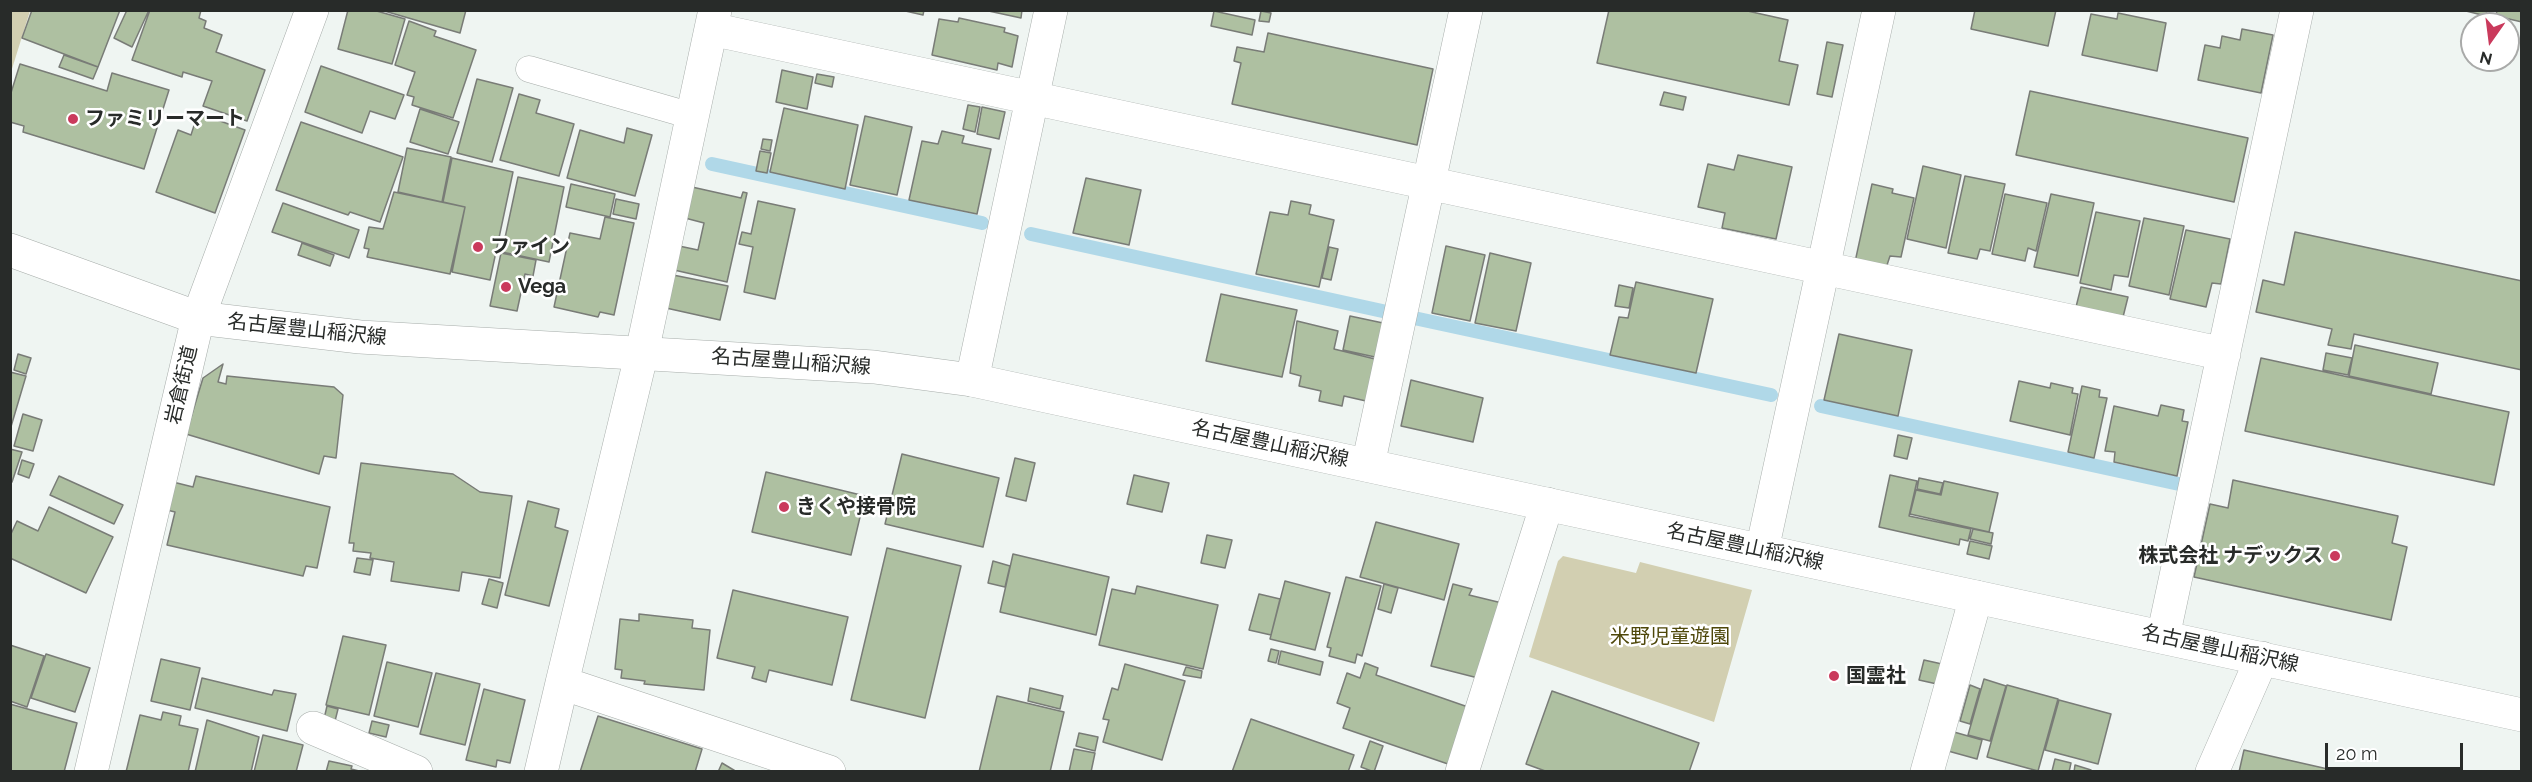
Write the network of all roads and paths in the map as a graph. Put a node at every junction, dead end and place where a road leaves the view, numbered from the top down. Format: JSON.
{"nodes":[{"id":1,"x":312,"y":10,"type":"edge"},
{"id":2,"x":1051,"y":10,"type":"edge"},
{"id":3,"x":1466,"y":10,"type":"edge"},
{"id":4,"x":2297,"y":10,"type":"edge"},
{"id":5,"x":1871,"y":12,"type":"edge"},
{"id":6,"x":713,"y":20,"type":"edge"},
{"id":7,"x":530,"y":69,"type":"dead end"},
{"id":8,"x":1031,"y":99,"type":"junction"},
{"id":9,"x":692,"y":116,"type":"junction"},
{"id":10,"x":1428,"y":184,"type":"junction"},
{"id":11,"x":10,"y":250,"type":"edge"},
{"id":12,"x":1823,"y":268,"type":"junction"},
{"id":13,"x":198,"y":318,"type":"junction"},
{"id":14,"x":642,"y":352,"type":"junction"},
{"id":15,"x":2224,"y":354,"type":"junction"},
{"id":16,"x":972,"y":380,"type":"junction"},
{"id":17,"x":1368,"y":465,"type":"junction"},
{"id":18,"x":1547,"y":504,"type":"junction"},
{"id":19,"x":1762,"y":550,"type":"junction"},
{"id":20,"x":1976,"y":597,"type":"junction"},
{"id":21,"x":2163,"y":637,"type":"junction"},
{"id":22,"x":2262,"y":658,"type":"junction"},
{"id":23,"x":562,"y":683,"type":"junction"},
{"id":24,"x":2522,"y":715,"type":"edge"},
{"id":25,"x":313,"y":728,"type":"dead end"},
{"id":26,"x":91,"y":771,"type":"edge"},
{"id":27,"x":416,"y":771,"type":"edge"},
{"id":28,"x":541,"y":771,"type":"edge"},
{"id":29,"x":829,"y":771,"type":"edge"},
{"id":30,"x":1462,"y":771,"type":"edge"},
{"id":31,"x":1927,"y":771,"type":"edge"},
{"id":32,"x":2212,"y":771,"type":"edge"}],
"edges":[{"from":1,"to":13,"type":"street","name":"岩倉街道"},
{"from":2,"to":8,"type":"street"},
{"from":3,"to":10,"type":"street"},
{"from":4,"to":15,"type":"street"},
{"from":5,"to":12,"type":"street"},
{"from":6,"to":8,"type":"street"},
{"from":6,"to":9,"type":"street"},
{"from":7,"to":9,"type":"lane"},
{"from":8,"to":10,"type":"street"},
{"from":8,"to":16,"type":"street"},
{"from":9,"to":14,"type":"street"},
{"from":10,"to":12,"type":"street"},
{"from":10,"to":17,"type":"street"},
{"from":11,"to":13,"type":"street","name":"名古屋豊山稲沢線"},
{"from":12,"to":15,"type":"street"},
{"from":12,"to":19,"type":"street"},
{"from":13,"to":14,"type":"street","name":"名古屋豊山稲沢線"},
{"from":13,"to":26,"type":"street","name":"岩倉街道"},
{"from":14,"to":16,"type":"street","name":"名古屋豊山稲沢線"},
{"from":14,"to":23,"type":"street"},
{"from":15,"to":21,"type":"street"},
{"from":16,"to":17,"type":"street","name":"名古屋豊山稲沢線"},
{"from":17,"to":18,"type":"street","name":"名古屋豊山稲沢線"},
{"from":18,"to":19,"type":"street","name":"名古屋豊山稲沢線"},
{"from":18,"to":30,"type":"street"},
{"from":19,"to":20,"type":"street","name":"名古屋豊山稲沢線"},
{"from":20,"to":21,"type":"street","name":"名古屋豊山稲沢線"},
{"from":20,"to":31,"type":"street"},
{"from":21,"to":22,"type":"street","name":"名古屋豊山稲沢線"},
{"from":22,"to":24,"type":"street","name":"名古屋豊山稲沢線"},
{"from":22,"to":32,"type":"street"},
{"from":23,"to":28,"type":"street"},
{"from":23,"to":29,"type":"street"},
{"from":25,"to":27,"type":"street"}]}
